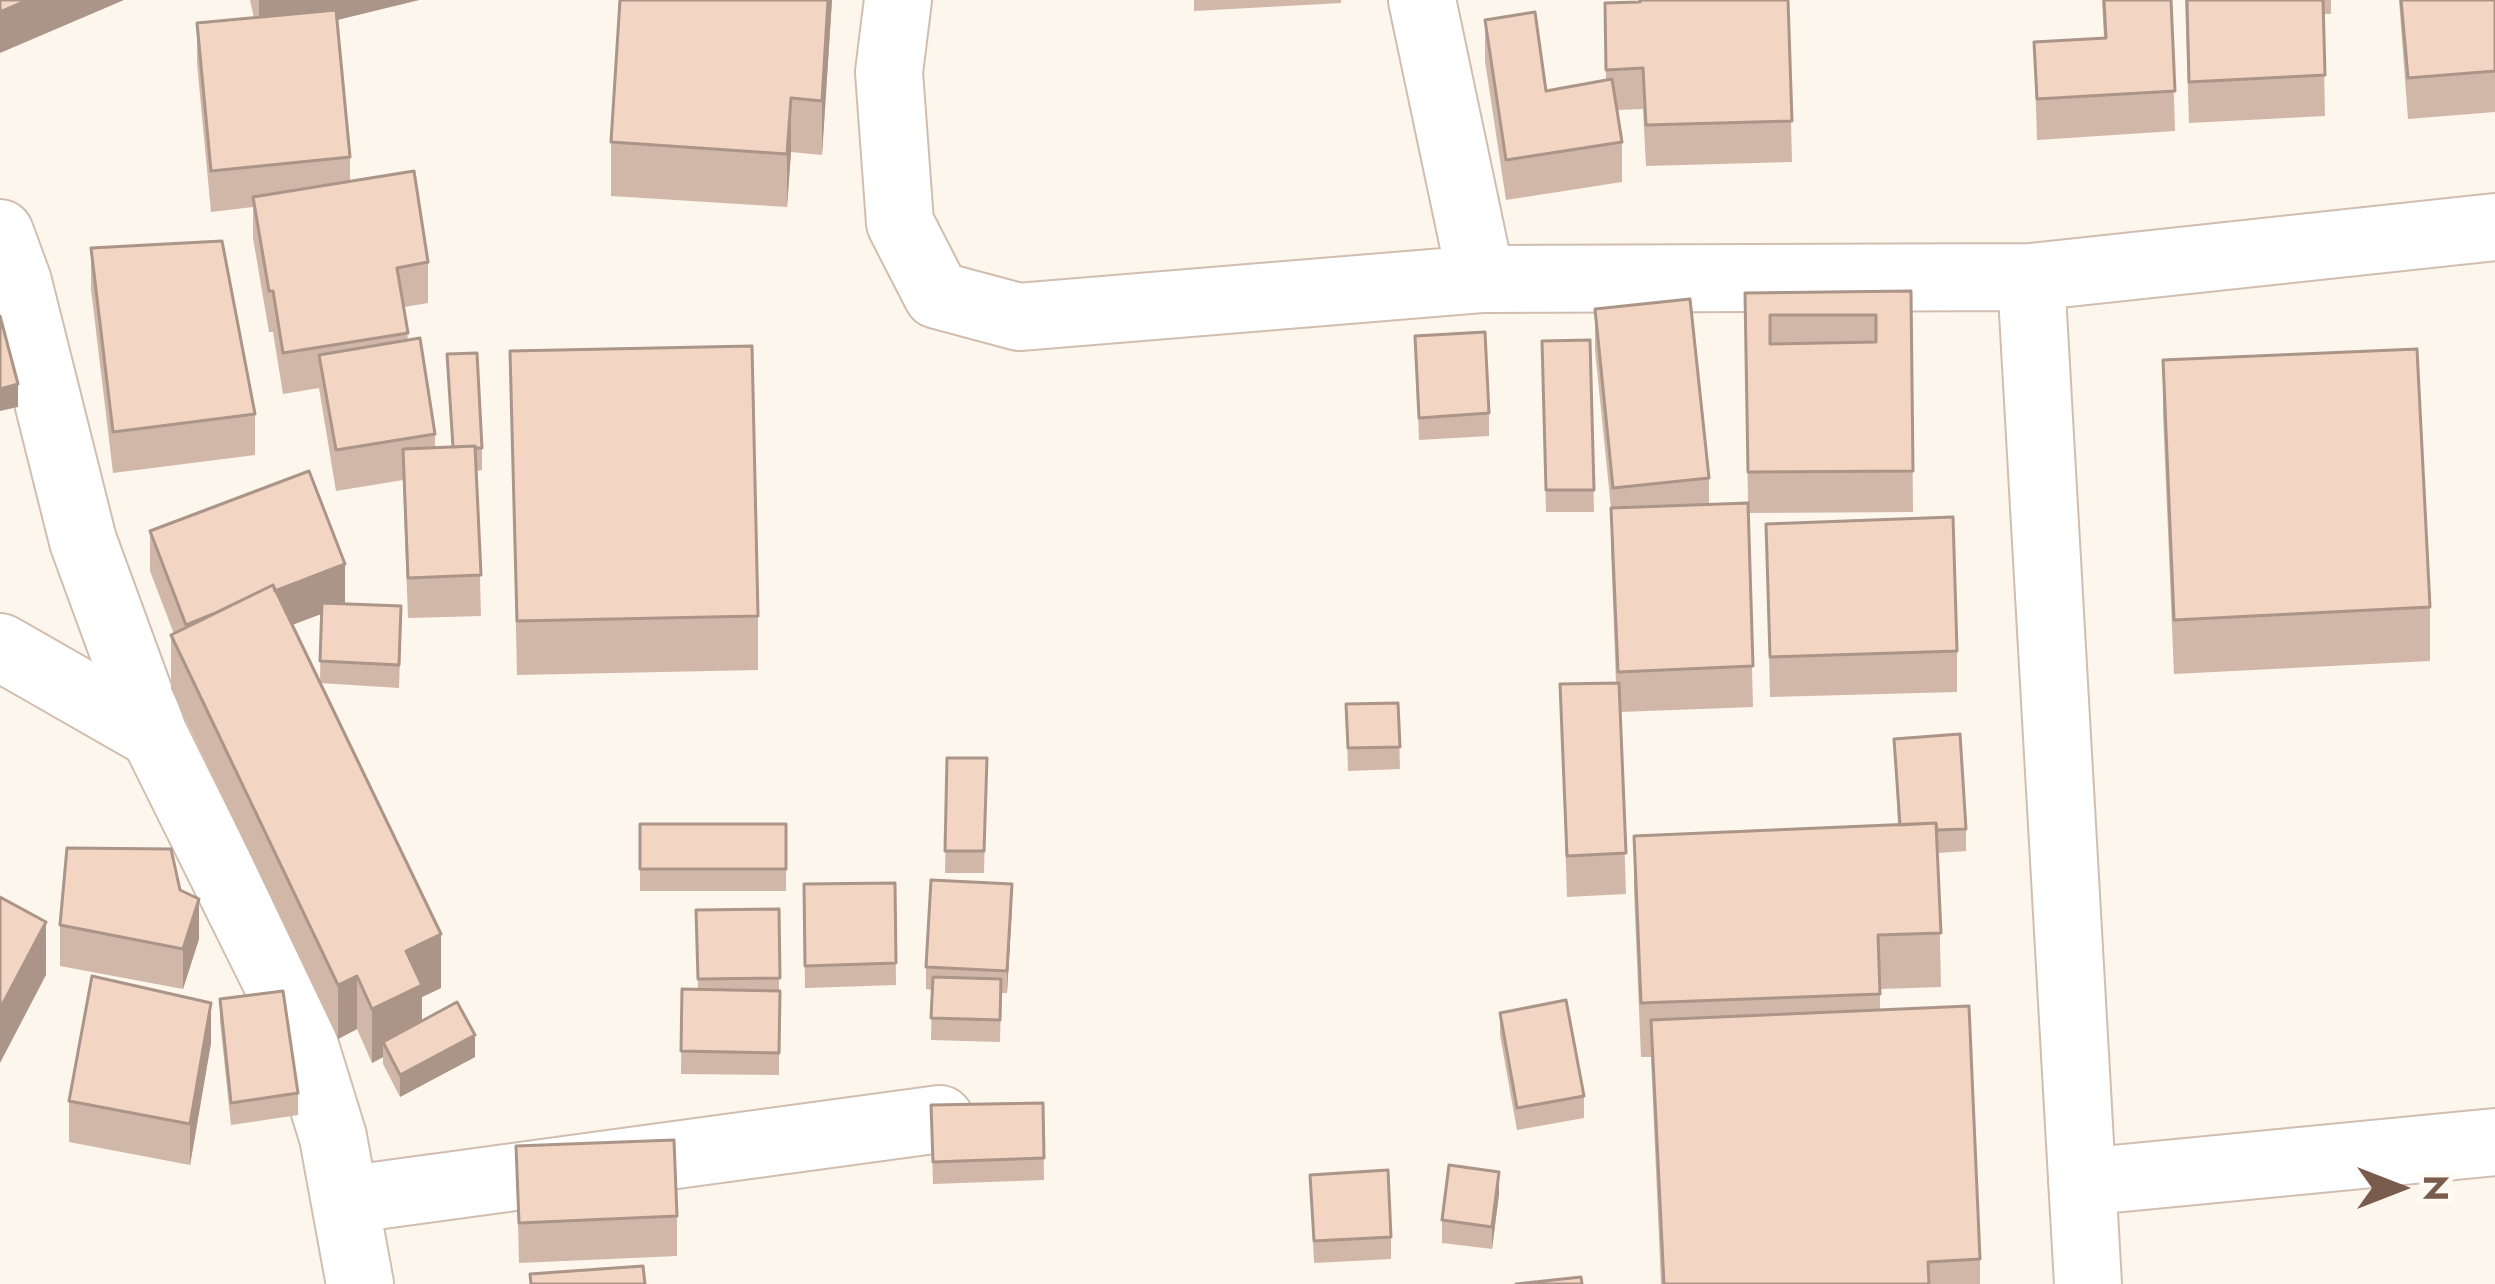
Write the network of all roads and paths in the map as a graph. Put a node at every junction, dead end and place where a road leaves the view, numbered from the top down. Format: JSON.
{"nodes":[{"id":1,"x":898,"y":0,"type":"edge"},
{"id":2,"x":1422,"y":0,"type":"edge"},
{"id":3,"x":2495,"y":227,"type":"edge"},
{"id":4,"x":0,"y":233,"type":"edge"},
{"id":5,"x":2032,"y":277,"type":"junction"},
{"id":6,"x":1481,"y":279,"type":"junction"},
{"id":7,"x":0,"y":647,"type":"edge"},
{"id":8,"x":154,"y":735,"type":"junction"},
{"id":9,"x":940,"y":1119,"type":"edge"},
{"id":10,"x":2495,"y":1142,"type":"edge"},
{"id":11,"x":2082,"y":1182,"type":"junction"},
{"id":12,"x":345,"y":1200,"type":"junction"},
{"id":13,"x":360,"y":1284,"type":"edge"},
{"id":14,"x":2088,"y":1284,"type":"edge"}],
"edges":[{"from":1,"to":6,"type":"street"},
{"from":2,"to":6,"type":"street"},
{"from":3,"to":5,"type":"street"},
{"from":4,"to":8,"type":"street"},
{"from":5,"to":6,"type":"street"},
{"from":5,"to":11,"type":"street"},
{"from":7,"to":8,"type":"street"},
{"from":8,"to":12,"type":"street"},
{"from":9,"to":12,"type":"street"},
{"from":10,"to":11,"type":"street"},
{"from":11,"to":14,"type":"street"},
{"from":12,"to":13,"type":"street"}]}
